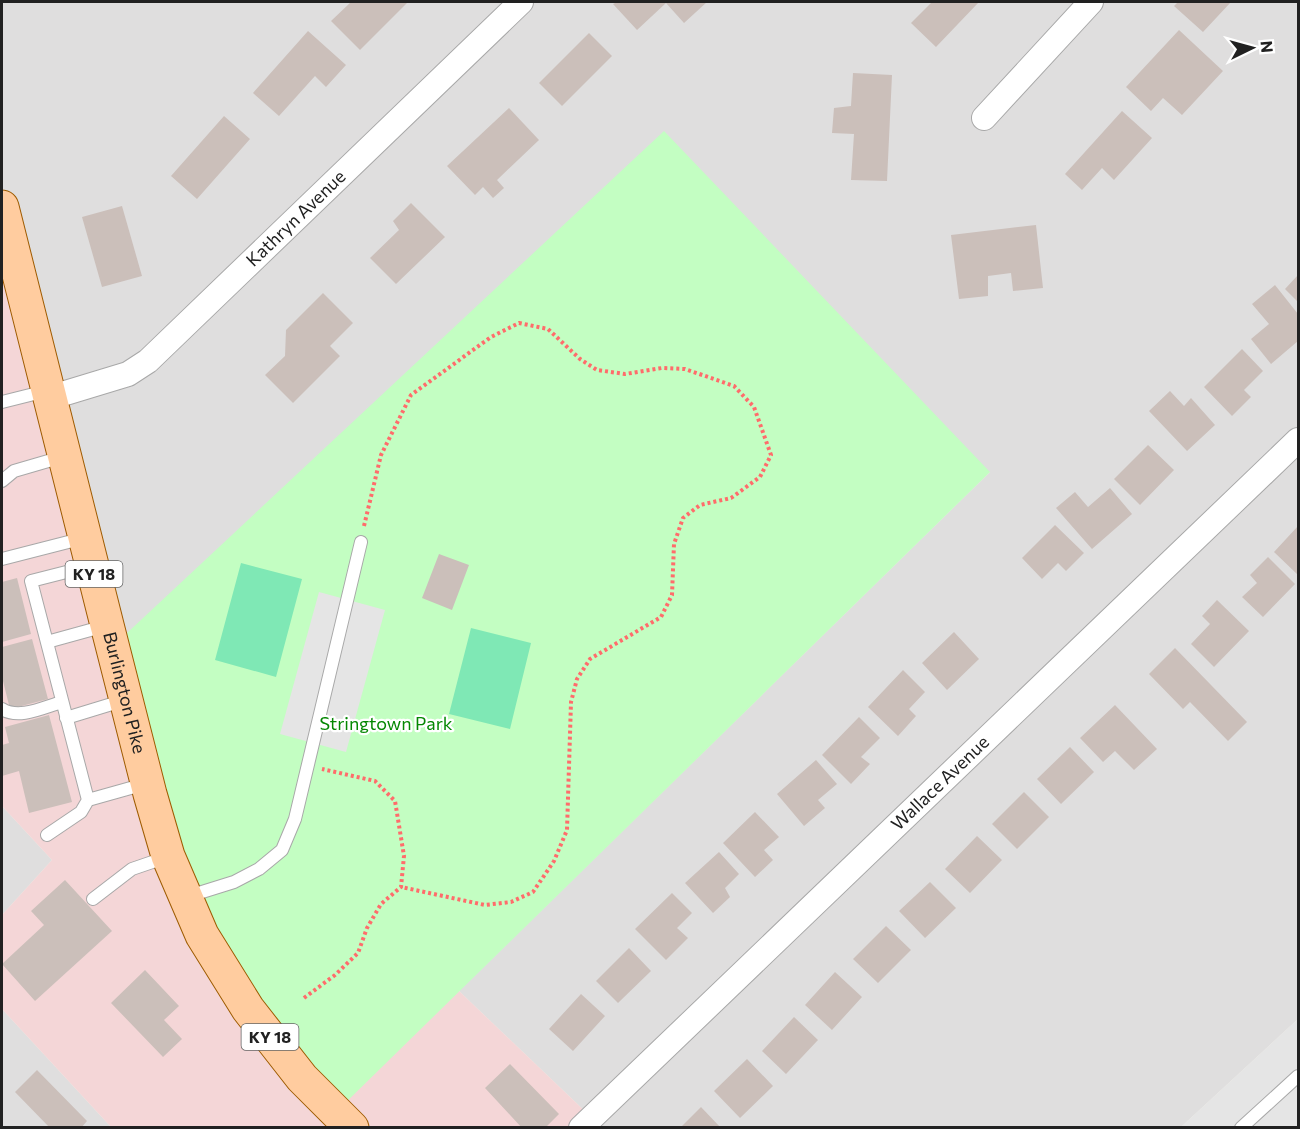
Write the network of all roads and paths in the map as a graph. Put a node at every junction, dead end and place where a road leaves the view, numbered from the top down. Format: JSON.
{"nodes":[{"id":1,"x":521,"y":2,"type":"edge"},
{"id":2,"x":1091,"y":2,"type":"edge"},
{"id":3,"x":984,"y":118,"type":"dead end"},
{"id":4,"x":2,"y":207,"type":"edge"},
{"id":5,"x":48,"y":394,"type":"junction"},
{"id":6,"x":2,"y":402,"type":"edge"},
{"id":7,"x":1299,"y":440,"type":"edge"},
{"id":8,"x":64,"y":457,"type":"junction"},
{"id":9,"x":2,"y":481,"type":"edge"},
{"id":10,"x":361,"y":542,"type":"joint"},
{"id":11,"x":88,"y":551,"type":"junction"},
{"id":12,"x":2,"y":559,"type":"edge"},
{"id":13,"x":106,"y":625,"type":"junction"},
{"id":14,"x":47,"y":642,"type":"junction"},
{"id":15,"x":126,"y":700,"type":"junction"},
{"id":16,"x":62,"y":702,"type":"junction"},
{"id":17,"x":2,"y":709,"type":"edge"},
{"id":18,"x":66,"y":718,"type":"junction"},
{"id":19,"x":308,"y":766,"type":"junction"},
{"id":20,"x":148,"y":783,"type":"junction"},
{"id":21,"x":88,"y":800,"type":"junction"},
{"id":22,"x":46,"y":835,"type":"dead end"},
{"id":23,"x":168,"y":856,"type":"junction"},
{"id":24,"x":401,"y":887,"type":"junction"},
{"id":25,"x":184,"y":898,"type":"junction"},
{"id":26,"x":93,"y":899,"type":"dead end"},
{"id":27,"x":304,"y":998,"type":"dead end"},
{"id":28,"x":1299,"y":1076,"type":"edge"},
{"id":29,"x":352,"y":1128,"type":"edge"},
{"id":30,"x":581,"y":1128,"type":"edge"},
{"id":31,"x":1240,"y":1128,"type":"edge"}],
"edges":[{"from":1,"to":5,"type":"street","name":"Kathryn Avenue"},
{"from":2,"to":3,"type":"street"},
{"from":4,"to":5,"type":"main road","name":"Burlington Pike","number":"KY 18"},
{"from":5,"to":6,"type":"lane"},
{"from":5,"to":8,"type":"main road","name":"Burlington Pike","number":"KY 18"},
{"from":7,"to":30,"type":"street","name":"Wallace Avenue"},
{"from":8,"to":9,"type":"lane"},
{"from":8,"to":11,"type":"main road","name":"Burlington Pike","number":"KY 18"},
{"from":10,"to":19,"type":"lane"},
{"from":10,"to":24,"type":"path"},
{"from":11,"to":12,"type":"lane"},
{"from":11,"to":13,"type":"main road","name":"Burlington Pike","number":"KY 18"},
{"from":11,"to":14,"type":"lane"},
{"from":13,"to":14,"type":"lane"},
{"from":13,"to":15,"type":"main road","name":"Burlington Pike","number":"KY 18"},
{"from":14,"to":16,"type":"lane"},
{"from":15,"to":18,"type":"lane"},
{"from":15,"to":20,"type":"main road","name":"Burlington Pike","number":"KY 18"},
{"from":16,"to":17,"type":"lane"},
{"from":16,"to":18,"type":"lane"},
{"from":18,"to":21,"type":"lane"},
{"from":19,"to":24,"type":"path"},
{"from":19,"to":25,"type":"lane"},
{"from":20,"to":21,"type":"lane"},
{"from":20,"to":23,"type":"main road","name":"Burlington Pike","number":"KY 18"},
{"from":21,"to":22,"type":"lane"},
{"from":23,"to":25,"type":"main road","name":"Burlington Pike","number":"KY 18"},
{"from":23,"to":26,"type":"lane"},
{"from":24,"to":27,"type":"path"},
{"from":25,"to":29,"type":"main road","name":"Burlington Pike","number":"KY 18"},
{"from":28,"to":31,"type":"lane"}]}
